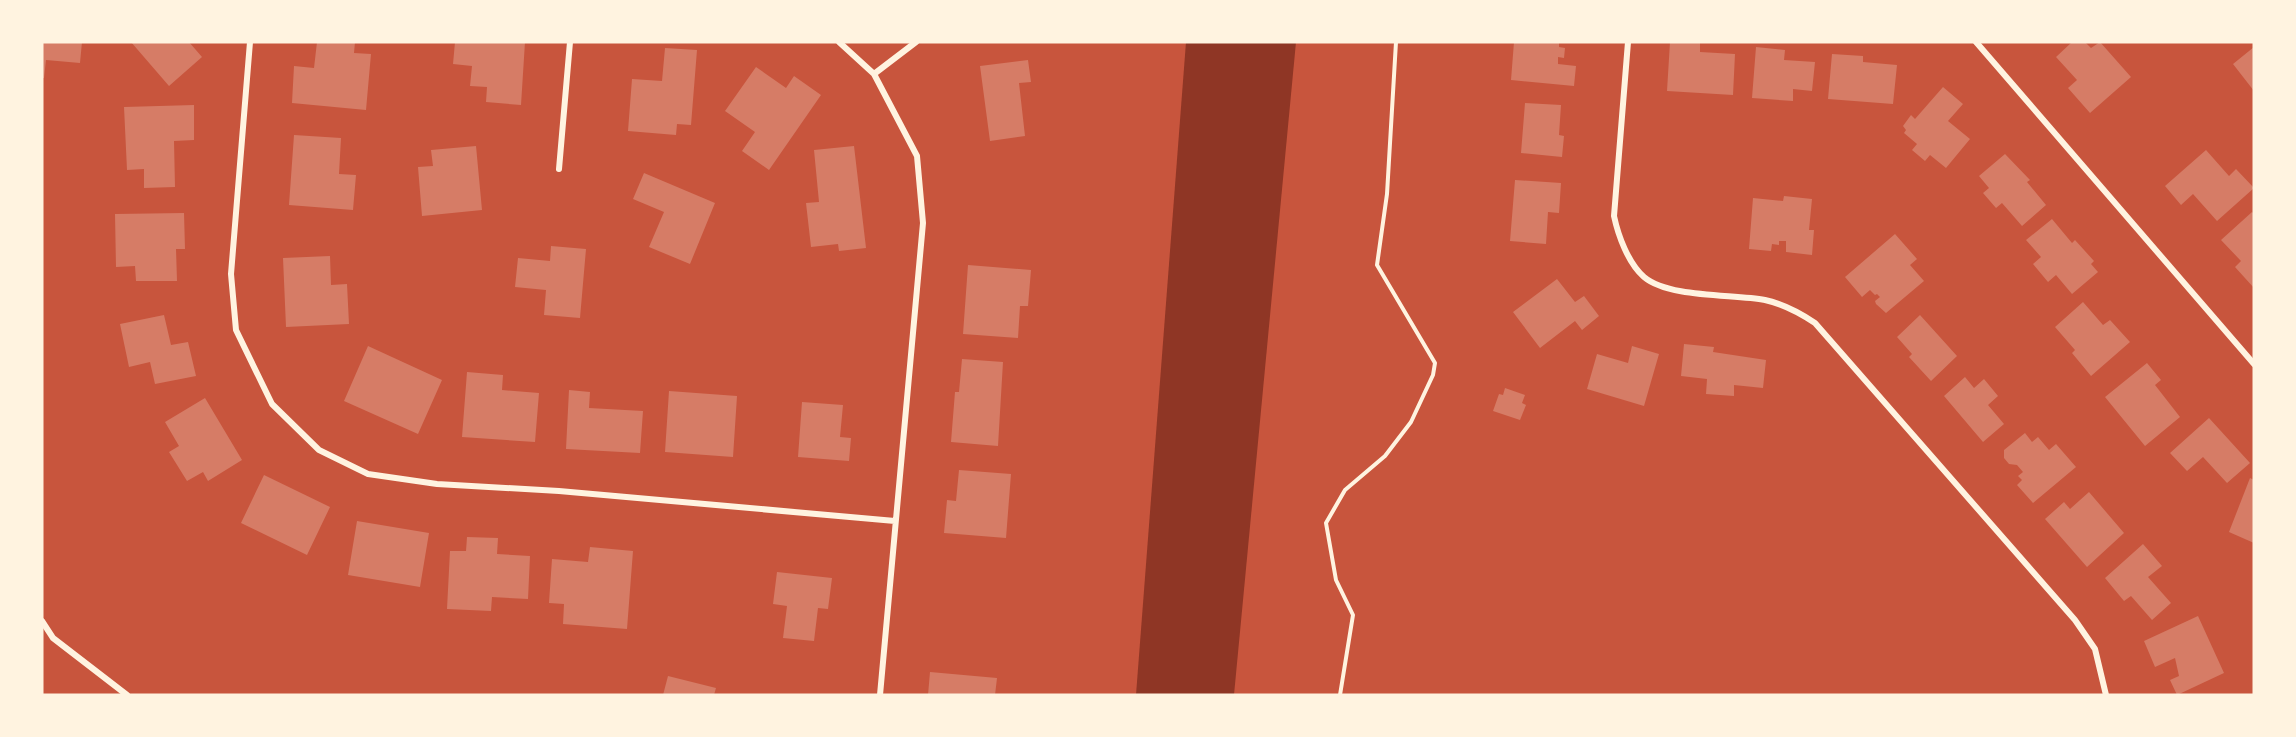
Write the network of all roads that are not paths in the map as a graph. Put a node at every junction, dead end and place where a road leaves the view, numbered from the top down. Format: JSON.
{"nodes":[{"id":1,"x":250,"y":42,"type":"edge"},
{"id":2,"x":570,"y":42,"type":"edge"},
{"id":3,"x":839,"y":42,"type":"edge"},
{"id":4,"x":916,"y":42,"type":"edge"},
{"id":5,"x":1628,"y":42,"type":"edge"},
{"id":6,"x":1977,"y":42,"type":"edge"},
{"id":7,"x":874,"y":74,"type":"junction"},
{"id":8,"x":559,"y":169,"type":"dead end"},
{"id":9,"x":2254,"y":364,"type":"edge"},
{"id":10,"x":895,"y":521,"type":"junction"},
{"id":11,"x":42,"y":621,"type":"edge"},
{"id":12,"x":127,"y":695,"type":"edge"},
{"id":13,"x":880,"y":695,"type":"edge"},
{"id":14,"x":2106,"y":695,"type":"edge"}],
"edges":[{"from":1,"to":10,"type":"street"},
{"from":2,"to":8,"type":"street"},
{"from":3,"to":7,"type":"street"},
{"from":4,"to":7,"type":"street"},
{"from":5,"to":14,"type":"street"},
{"from":6,"to":9,"type":"street"},
{"from":7,"to":10,"type":"street"},
{"from":10,"to":13,"type":"street"},
{"from":11,"to":12,"type":"street"}]}
